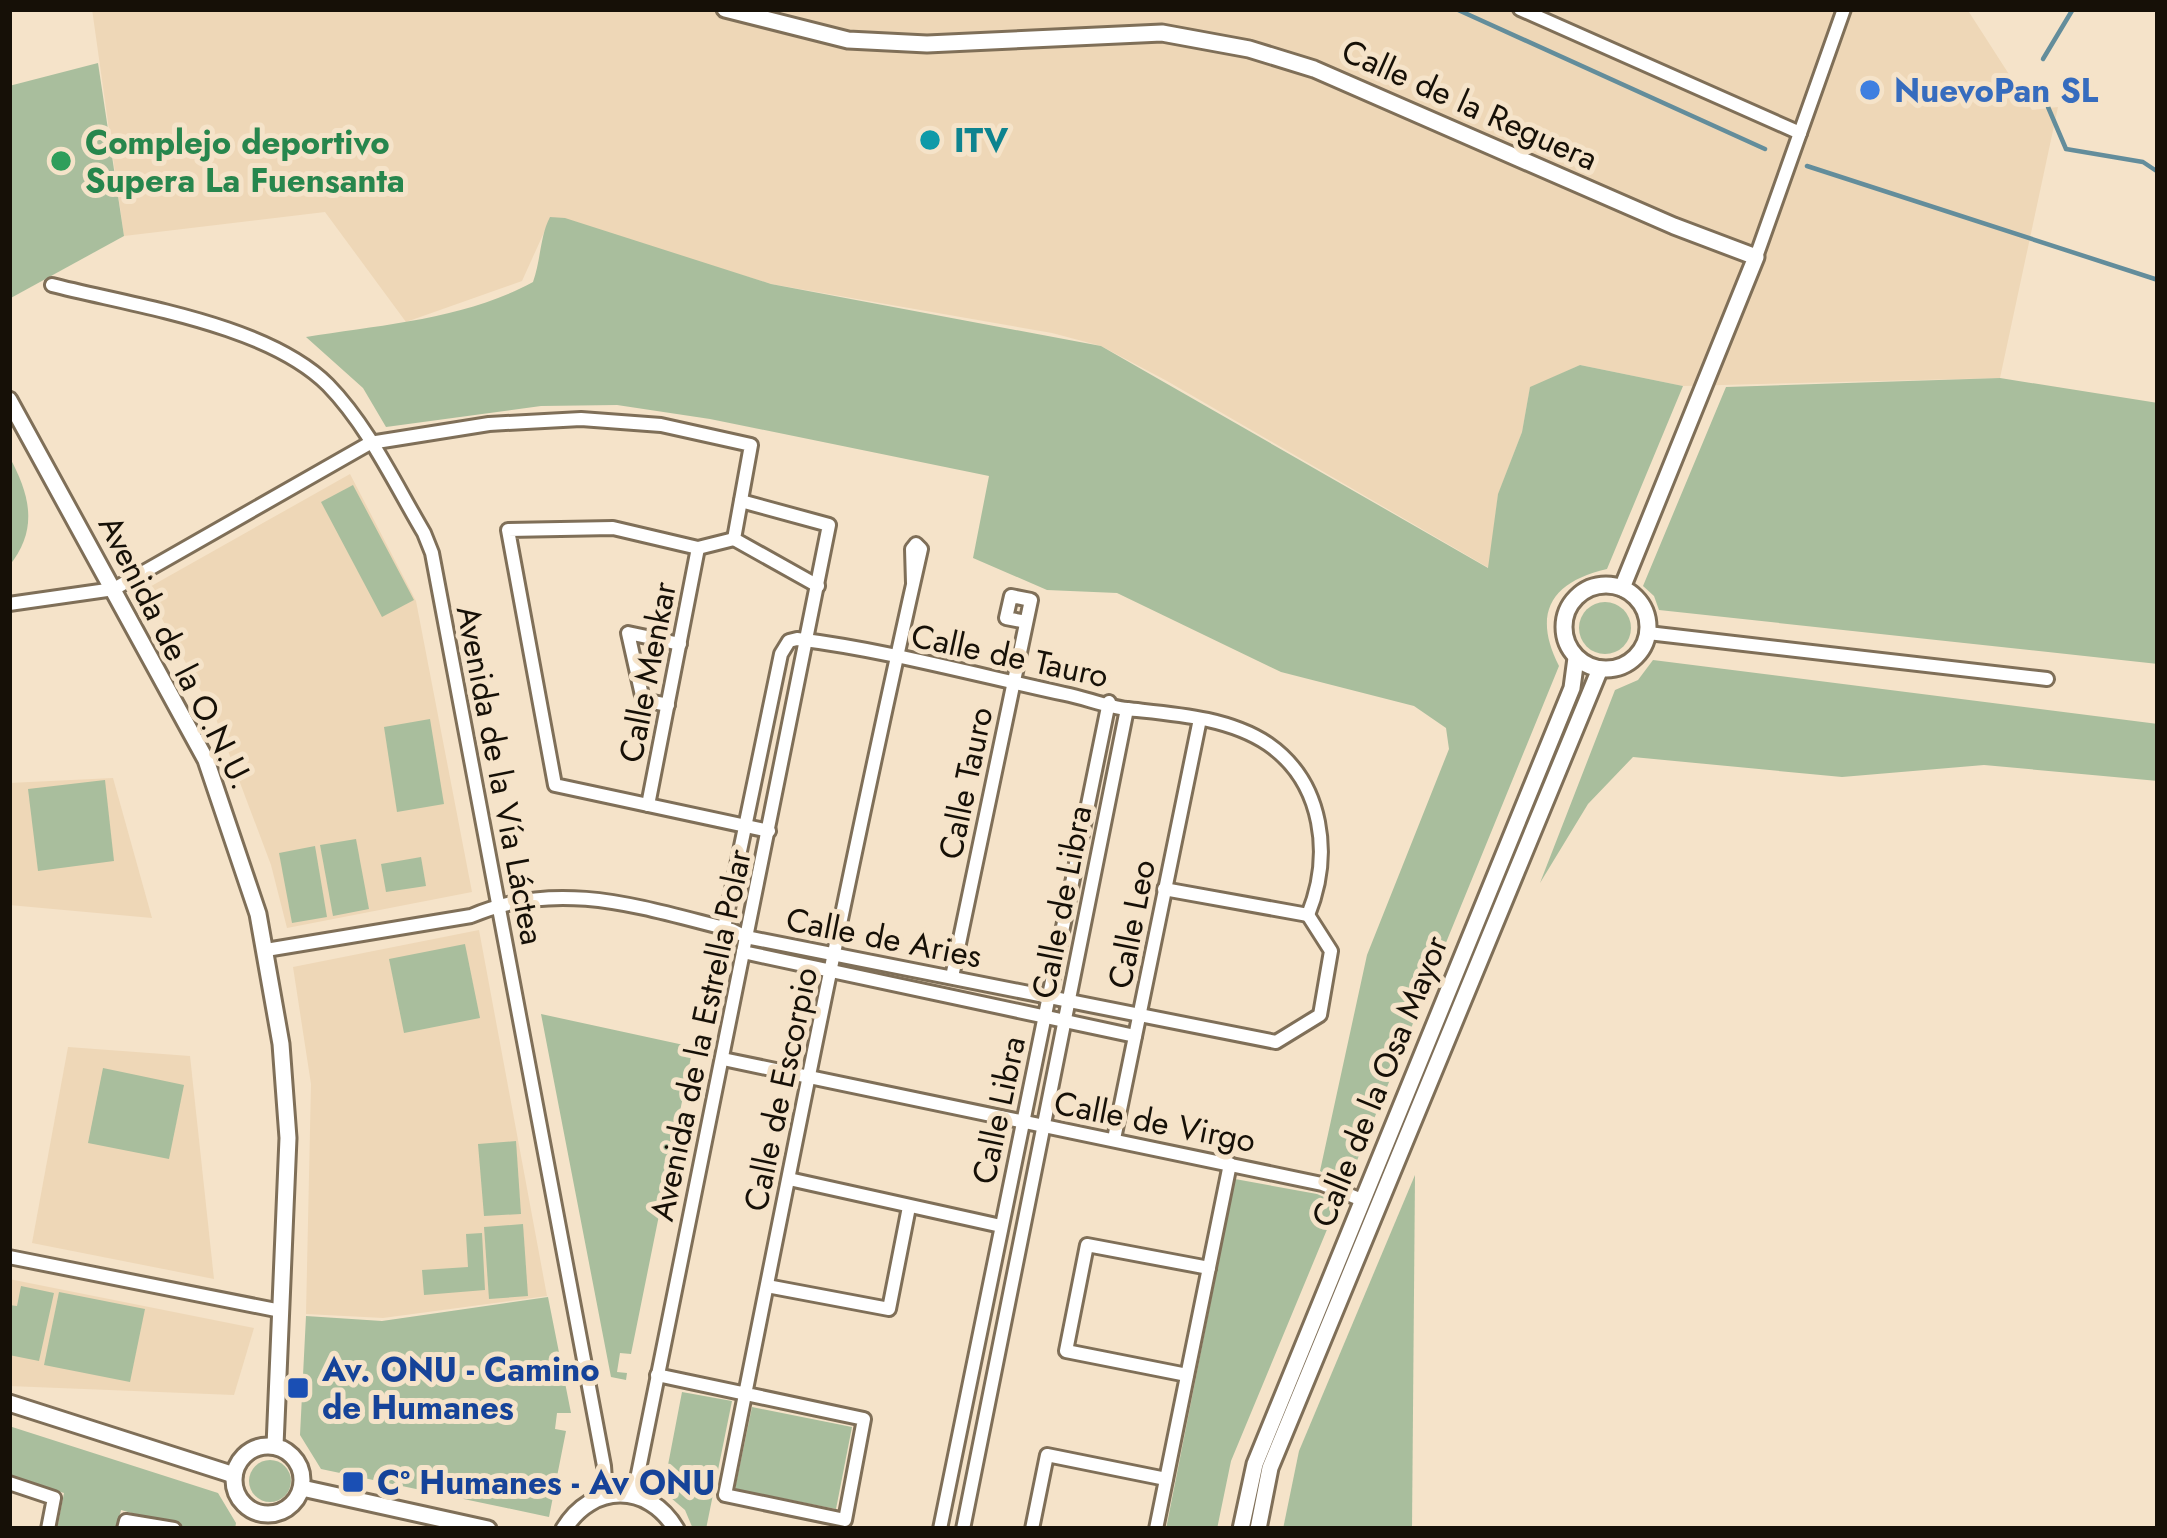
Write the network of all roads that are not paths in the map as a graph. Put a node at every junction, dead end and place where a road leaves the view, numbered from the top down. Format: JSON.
{"nodes":[{"id":1,"x":724,"y":9,"type":"edge"},
{"id":2,"x":1520,"y":9,"type":"edge"},
{"id":3,"x":1844,"y":9,"type":"edge"},
{"id":4,"x":773,"y":15,"type":"edge"},
{"id":5,"x":1800,"y":133,"type":"junction"},
{"id":6,"x":1756,"y":257,"type":"junction"},
{"id":7,"x":52,"y":285,"type":"dead end"},
{"id":8,"x":9,"y":400,"type":"edge"},
{"id":9,"x":370,"y":443,"type":"junction"},
{"id":10,"x":741,"y":500,"type":"junction"},
{"id":11,"x":734,"y":539,"type":"junction"},
{"id":12,"x":698,"y":548,"type":"junction"},
{"id":13,"x":913,"y":583,"type":"dead end"},
{"id":14,"x":818,"y":586,"type":"junction"},
{"id":15,"x":1622,"y":588,"type":"junction"},
{"id":16,"x":114,"y":589,"type":"junction"},
{"id":17,"x":9,"y":604,"type":"edge"},
{"id":18,"x":1026,"y":622,"type":"junction"},
{"id":19,"x":1648,"y":633,"type":"junction"},
{"id":20,"x":808,"y":640,"type":"junction"},
{"id":21,"x":680,"y":644,"type":"junction"},
{"id":22,"x":1576,"y":658,"type":"junction"},
{"id":23,"x":896,"y":659,"type":"junction"},
{"id":24,"x":1600,"y":669,"type":"junction"},
{"id":25,"x":2048,"y":679,"type":"dead end"},
{"id":26,"x":1014,"y":683,"type":"junction"},
{"id":27,"x":1109,"y":702,"type":"junction"},
{"id":28,"x":668,"y":705,"type":"junction"},
{"id":29,"x":1127,"y":709,"type":"junction"},
{"id":30,"x":1201,"y":719,"type":"junction"},
{"id":31,"x":648,"y":806,"type":"junction"},
{"id":32,"x":745,"y":826,"type":"junction"},
{"id":33,"x":769,"y":831,"type":"junction"},
{"id":34,"x":1164,"y":889,"type":"junction"},
{"id":35,"x":499,"y":904,"type":"junction"},
{"id":36,"x":1307,"y":916,"type":"junction"},
{"id":37,"x":724,"y":928,"type":"junction"},
{"id":38,"x":745,"y":944,"type":"junction"},
{"id":39,"x":266,"y":950,"type":"junction"},
{"id":40,"x":835,"y":955,"type":"junction"},
{"id":41,"x":832,"y":970,"type":"junction"},
{"id":42,"x":952,"y":977,"type":"junction"},
{"id":43,"x":1048,"y":998,"type":"junction"},
{"id":44,"x":1069,"y":1003,"type":"junction"},
{"id":45,"x":1046,"y":1016,"type":"junction"},
{"id":46,"x":1140,"y":1016,"type":"junction"},
{"id":47,"x":1065,"y":1020,"type":"junction"},
{"id":48,"x":1135,"y":1036,"type":"junction"},
{"id":49,"x":723,"y":1059,"type":"junction"},
{"id":50,"x":808,"y":1078,"type":"junction"},
{"id":51,"x":1022,"y":1122,"type":"junction"},
{"id":52,"x":1044,"y":1126,"type":"junction"},
{"id":53,"x":1114,"y":1139,"type":"junction"},
{"id":54,"x":1230,"y":1164,"type":"junction"},
{"id":55,"x":789,"y":1179,"type":"junction"},
{"id":56,"x":1363,"y":1200,"type":"junction"},
{"id":57,"x":909,"y":1207,"type":"junction"},
{"id":58,"x":1001,"y":1226,"type":"junction"},
{"id":59,"x":9,"y":1257,"type":"edge"},
{"id":60,"x":1209,"y":1268,"type":"junction"},
{"id":61,"x":767,"y":1286,"type":"junction"},
{"id":62,"x":281,"y":1311,"type":"junction"},
{"id":63,"x":657,"y":1375,"type":"junction"},
{"id":64,"x":1187,"y":1375,"type":"junction"},
{"id":65,"x":745,"y":1395,"type":"junction"},
{"id":66,"x":9,"y":1402,"type":"edge"},
{"id":67,"x":275,"y":1446,"type":"junction"},
{"id":68,"x":234,"y":1475,"type":"junction"},
{"id":69,"x":1166,"y":1480,"type":"junction"},
{"id":70,"x":9,"y":1483,"type":"edge"},
{"id":71,"x":302,"y":1488,"type":"junction"},
{"id":72,"x":605,"y":1494,"type":"junction"},
{"id":73,"x":634,"y":1494,"type":"junction"},
{"id":74,"x":263,"y":1522,"type":"edge"},
{"id":75,"x":48,"y":1529,"type":"edge"},
{"id":76,"x":124,"y":1529,"type":"edge"},
{"id":77,"x":174,"y":1529,"type":"edge"},
{"id":78,"x":488,"y":1529,"type":"edge"},
{"id":79,"x":564,"y":1529,"type":"edge"},
{"id":80,"x":676,"y":1529,"type":"edge"},
{"id":81,"x":940,"y":1529,"type":"edge"},
{"id":82,"x":962,"y":1529,"type":"edge"},
{"id":83,"x":1031,"y":1529,"type":"edge"},
{"id":84,"x":1156,"y":1529,"type":"edge"},
{"id":85,"x":1241,"y":1529,"type":"edge"},
{"id":86,"x":1258,"y":1529,"type":"edge"}],
"edges":[{"from":1,"to":4,"type":"street","name":"Calle de la Reguera"},
{"from":2,"to":5,"type":"street"},
{"from":3,"to":5,"type":"street"},
{"from":4,"to":6,"type":"street","name":"Calle de la Reguera"},
{"from":5,"to":6,"type":"street"},
{"from":6,"to":15,"type":"street"},
{"from":7,"to":9,"type":"street","name":"Avenida de la Vía Láctea"},
{"from":8,"to":16,"type":"street","name":"Avenida de la O.N.U."},
{"from":9,"to":10,"type":"street"},
{"from":9,"to":16,"type":"street"},
{"from":9,"to":35,"type":"street","name":"Avenida de la Vía Láctea"},
{"from":10,"to":11,"type":"street"},
{"from":10,"to":14,"type":"street","name":"Avenida de la Estrella Polar"},
{"from":11,"to":12,"type":"street"},
{"from":11,"to":14,"type":"street"},
{"from":12,"to":21,"type":"street","name":"Calle Menkar"},
{"from":12,"to":31,"type":"street"},
{"from":13,"to":23,"type":"street","name":"Calle de Escorpio"},
{"from":14,"to":20,"type":"street","name":"Avenida de la Estrella Polar"},
{"from":15,"to":19,"type":"street"},
{"from":15,"to":22,"type":"street"},
{"from":16,"to":17,"type":"street"},
{"from":16,"to":39,"type":"street","name":"Avenida de la O.N.U."},
{"from":18,"to":18,"type":"street","name":"Calle Tauro"},
{"from":18,"to":26,"type":"street","name":"Calle Tauro"},
{"from":19,"to":24,"type":"street"},
{"from":19,"to":25,"type":"street"},
{"from":20,"to":23,"type":"street","name":"Calle de Tauro"},
{"from":20,"to":32,"type":"street"},
{"from":20,"to":33,"type":"street","name":"Avenida de la Estrella Polar"},
{"from":21,"to":28,"type":"street","name":"Calle Menkar"},
{"from":21,"to":28,"type":"street"},
{"from":22,"to":24,"type":"street"},
{"from":22,"to":56,"type":"street","name":"Calle de la Osa Mayor"},
{"from":23,"to":26,"type":"street","name":"Calle de Tauro"},
{"from":23,"to":40,"type":"street","name":"Calle de Escorpio"},
{"from":24,"to":86,"type":"street","name":"Calle de la Osa Mayor"},
{"from":26,"to":27,"type":"street","name":"Calle de Tauro"},
{"from":26,"to":42,"type":"street","name":"Calle Tauro"},
{"from":27,"to":29,"type":"street","name":"Calle de Tauro"},
{"from":27,"to":43,"type":"street","name":"Calle Libra"},
{"from":28,"to":31,"type":"street","name":"Calle Menkar"},
{"from":29,"to":30,"type":"street","name":"Calle de Tauro"},
{"from":29,"to":44,"type":"street","name":"Calle de Libra"},
{"from":30,"to":34,"type":"street","name":"Calle Leo"},
{"from":30,"to":36,"type":"street"},
{"from":31,"to":32,"type":"street"},
{"from":32,"to":33,"type":"street"},
{"from":32,"to":37,"type":"street"},
{"from":33,"to":38,"type":"street","name":"Avenida de la Estrella Polar"},
{"from":34,"to":36,"type":"street"},
{"from":34,"to":46,"type":"street","name":"Calle Leo"},
{"from":35,"to":37,"type":"street","name":"Calle de Aries"},
{"from":35,"to":39,"type":"street","name":"Calle de Aries"},
{"from":35,"to":72,"type":"street","name":"Avenida de la Vía Láctea"},
{"from":36,"to":46,"type":"street","name":"Calle de Aries"},
{"from":37,"to":38,"type":"street","name":"Calle de Aries"},
{"from":38,"to":40,"type":"street","name":"Calle de Aries"},
{"from":38,"to":41,"type":"street","name":"Calle de Aries"},
{"from":38,"to":49,"type":"street","name":"Avenida de la Estrella Polar"},
{"from":39,"to":62,"type":"street","name":"Avenida de la O.N.U."},
{"from":40,"to":41,"type":"street","name":"Calle de Escorpio"},
{"from":40,"to":42,"type":"street","name":"Calle de Aries"},
{"from":41,"to":45,"type":"street","name":"Calle de Aries"},
{"from":41,"to":50,"type":"street","name":"Calle de Escorpio"},
{"from":42,"to":43,"type":"street","name":"Calle de Aries"},
{"from":43,"to":44,"type":"street","name":"Calle de Aries"},
{"from":43,"to":45,"type":"street","name":"Calle Libra"},
{"from":44,"to":46,"type":"street","name":"Calle de Aries"},
{"from":44,"to":47,"type":"street","name":"Calle de Libra"},
{"from":45,"to":47,"type":"street","name":"Calle de Aries"},
{"from":45,"to":51,"type":"street","name":"Calle Libra"},
{"from":46,"to":48,"type":"street","name":"Calle Leo"},
{"from":47,"to":48,"type":"street","name":"Calle de Aries"},
{"from":47,"to":52,"type":"street","name":"Calle de Libra"},
{"from":48,"to":53,"type":"street","name":"Calle Leo"},
{"from":49,"to":50,"type":"street","name":"Calle de Virgo"},
{"from":49,"to":63,"type":"street","name":"Avenida de la Estrella Polar"},
{"from":50,"to":51,"type":"street","name":"Calle de Virgo"},
{"from":50,"to":55,"type":"street","name":"Calle de Escorpio"},
{"from":51,"to":52,"type":"street","name":"Calle de Virgo"},
{"from":51,"to":58,"type":"street","name":"Calle Libra"},
{"from":52,"to":53,"type":"street","name":"Calle de Virgo"},
{"from":52,"to":82,"type":"street","name":"Calle de Libra"},
{"from":53,"to":54,"type":"street","name":"Calle de Virgo"},
{"from":54,"to":56,"type":"street","name":"Calle de Virgo"},
{"from":54,"to":60,"type":"street"},
{"from":55,"to":57,"type":"street"},
{"from":55,"to":61,"type":"street","name":"Calle de Escorpio"},
{"from":56,"to":85,"type":"street","name":"Calle de la Osa Mayor"},
{"from":57,"to":58,"type":"street"},
{"from":57,"to":61,"type":"street"},
{"from":58,"to":81,"type":"street","name":"Calle Libra"},
{"from":59,"to":62,"type":"street"},
{"from":60,"to":64,"type":"street"},
{"from":60,"to":64,"type":"street"},
{"from":61,"to":65,"type":"street","name":"Calle de Escorpio"},
{"from":62,"to":67,"type":"street","name":"Avenida de la O.N.U."},
{"from":63,"to":65,"type":"street","name":"Calle de Escorpio"},
{"from":63,"to":73,"type":"street","name":"Avenida de la Estrella Polar"},
{"from":64,"to":69,"type":"street"},
{"from":65,"to":65,"type":"street","name":"Calle de Escorpio"},
{"from":66,"to":68,"type":"street"},
{"from":67,"to":68,"type":"street"},
{"from":67,"to":71,"type":"street"},
{"from":68,"to":74,"type":"street"},
{"from":69,"to":83,"type":"street"},
{"from":69,"to":84,"type":"street"},
{"from":70,"to":75,"type":"street"},
{"from":71,"to":74,"type":"street"},
{"from":71,"to":78,"type":"street"},
{"from":72,"to":73,"type":"street"},
{"from":72,"to":79,"type":"street"},
{"from":73,"to":80,"type":"street"},
{"from":76,"to":77,"type":"street"}]}
